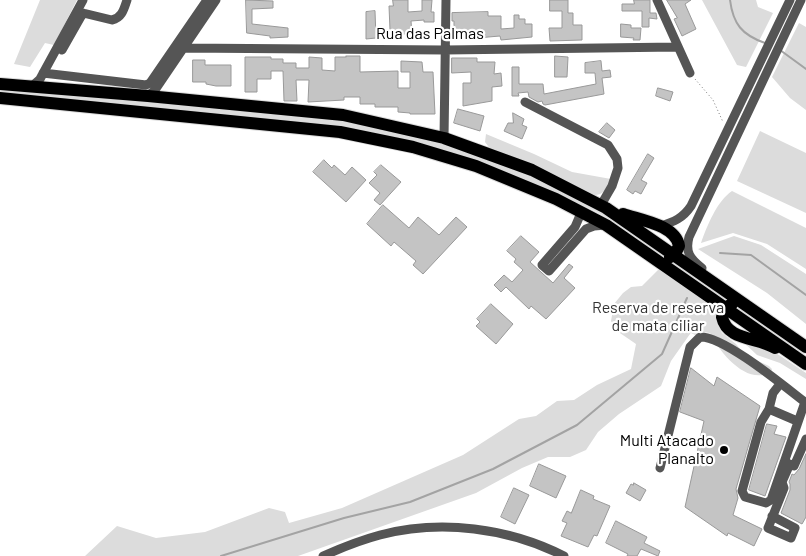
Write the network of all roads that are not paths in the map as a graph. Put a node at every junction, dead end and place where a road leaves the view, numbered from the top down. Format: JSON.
{"nodes":[{"id":1,"x":127,"y":0,"type":"edge"},
{"id":2,"x":207,"y":0,"type":"edge"},
{"id":3,"x":216,"y":0,"type":"edge"},
{"id":4,"x":446,"y":0,"type":"edge"},
{"id":5,"x":657,"y":0,"type":"edge"},
{"id":6,"x":790,"y":0,"type":"edge"},
{"id":7,"x":801,"y":0,"type":"edge"},
{"id":8,"x":81,"y":7,"type":"edge"},
{"id":9,"x":775,"y":42,"type":"junction"},
{"id":10,"x":678,"y":47,"type":"junction"},
{"id":11,"x":183,"y":48,"type":"junction"},
{"id":12,"x":445,"y":50,"type":"junction"},
{"id":13,"x":771,"y":51,"type":"junction"},
{"id":14,"x":47,"y":70,"type":"junction"},
{"id":15,"x":690,"y":73,"type":"road end"},
{"id":16,"x":0,"y":84,"type":"edge"},
{"id":17,"x":30,"y":88,"type":"junction"},
{"id":18,"x":52,"y":89,"type":"junction"},
{"id":19,"x":160,"y":91,"type":"junction"},
{"id":20,"x":0,"y":98,"type":"edge"},
{"id":21,"x":525,"y":102,"type":"dead end"},
{"id":22,"x":444,"y":138,"type":"junction"},
{"id":23,"x":700,"y":187,"type":"junction"},
{"id":24,"x":709,"y":191,"type":"junction"},
{"id":25,"x":604,"y":207,"type":"junction"},
{"id":26,"x":581,"y":213,"type":"junction"},
{"id":27,"x":606,"y":225,"type":"junction"},
{"id":28,"x":660,"y":226,"type":"junction"},
{"id":29,"x":675,"y":254,"type":"junction"},
{"id":30,"x":722,"y":287,"type":"junction"},
{"id":31,"x":726,"y":307,"type":"junction"},
{"id":32,"x":760,"y":314,"type":"junction"},
{"id":33,"x":806,"y":346,"type":"edge"},
{"id":34,"x":806,"y":364,"type":"edge"},
{"id":35,"x":780,"y":384,"type":"junction"},
{"id":36,"x":805,"y":403,"type":"edge"},
{"id":37,"x":769,"y":409,"type":"junction"},
{"id":38,"x":797,"y":421,"type":"junction"},
{"id":39,"x":806,"y":439,"type":"edge"},
{"id":40,"x":660,"y":468,"type":"dead end"},
{"id":41,"x":772,"y":516,"type":"dead end"},
{"id":42,"x":322,"y":556,"type":"edge"},
{"id":43,"x":564,"y":556,"type":"edge"}],
"edges":[{"from":1,"to":8,"type":"street"},
{"from":2,"to":14,"type":"street"},
{"from":3,"to":11,"type":"street"},
{"from":4,"to":12,"type":"street"},
{"from":5,"to":10,"type":"street"},
{"from":6,"to":9,"type":"street"},
{"from":7,"to":9,"type":"street"},
{"from":8,"to":14,"type":"street"},
{"from":9,"to":13,"type":"street"},
{"from":10,"to":12,"type":"street","name":"Rua das Palmas"},
{"from":10,"to":15,"type":"street"},
{"from":11,"to":12,"type":"street","name":"Rua das Palmas"},
{"from":11,"to":19,"type":"street"},
{"from":12,"to":22,"type":"street"},
{"from":13,"to":23,"type":"street"},
{"from":13,"to":24,"type":"street"},
{"from":14,"to":17,"type":"street"},
{"from":14,"to":18,"type":"street"},
{"from":16,"to":17,"type":"highway"},
{"from":17,"to":18,"type":"highway"},
{"from":18,"to":19,"type":"highway"},
{"from":19,"to":22,"type":"highway"},
{"from":20,"to":26,"type":"highway"},
{"from":21,"to":25,"type":"street"},
{"from":22,"to":25,"type":"highway"},
{"from":23,"to":24,"type":"street"},
{"from":23,"to":28,"type":"street"},
{"from":24,"to":30,"type":"street"},
{"from":25,"to":28,"type":"highway"},
{"from":25,"to":29,"type":"highway"},
{"from":26,"to":27,"type":"highway"},
{"from":26,"to":27,"type":"street"},
{"from":27,"to":29,"type":"highway"},
{"from":27,"to":31,"type":"highway"},
{"from":28,"to":29,"type":"highway"},
{"from":29,"to":30,"type":"highway"},
{"from":30,"to":32,"type":"highway"},
{"from":31,"to":32,"type":"highway"},
{"from":31,"to":34,"type":"highway"},
{"from":32,"to":33,"type":"highway"},
{"from":35,"to":36,"type":"street"},
{"from":35,"to":37,"type":"street"},
{"from":35,"to":40,"type":"street"},
{"from":36,"to":38,"type":"street"},
{"from":37,"to":38,"type":"street"},
{"from":37,"to":38,"type":"street"},
{"from":39,"to":41,"type":"street"},
{"from":42,"to":43,"type":"street"}]}
